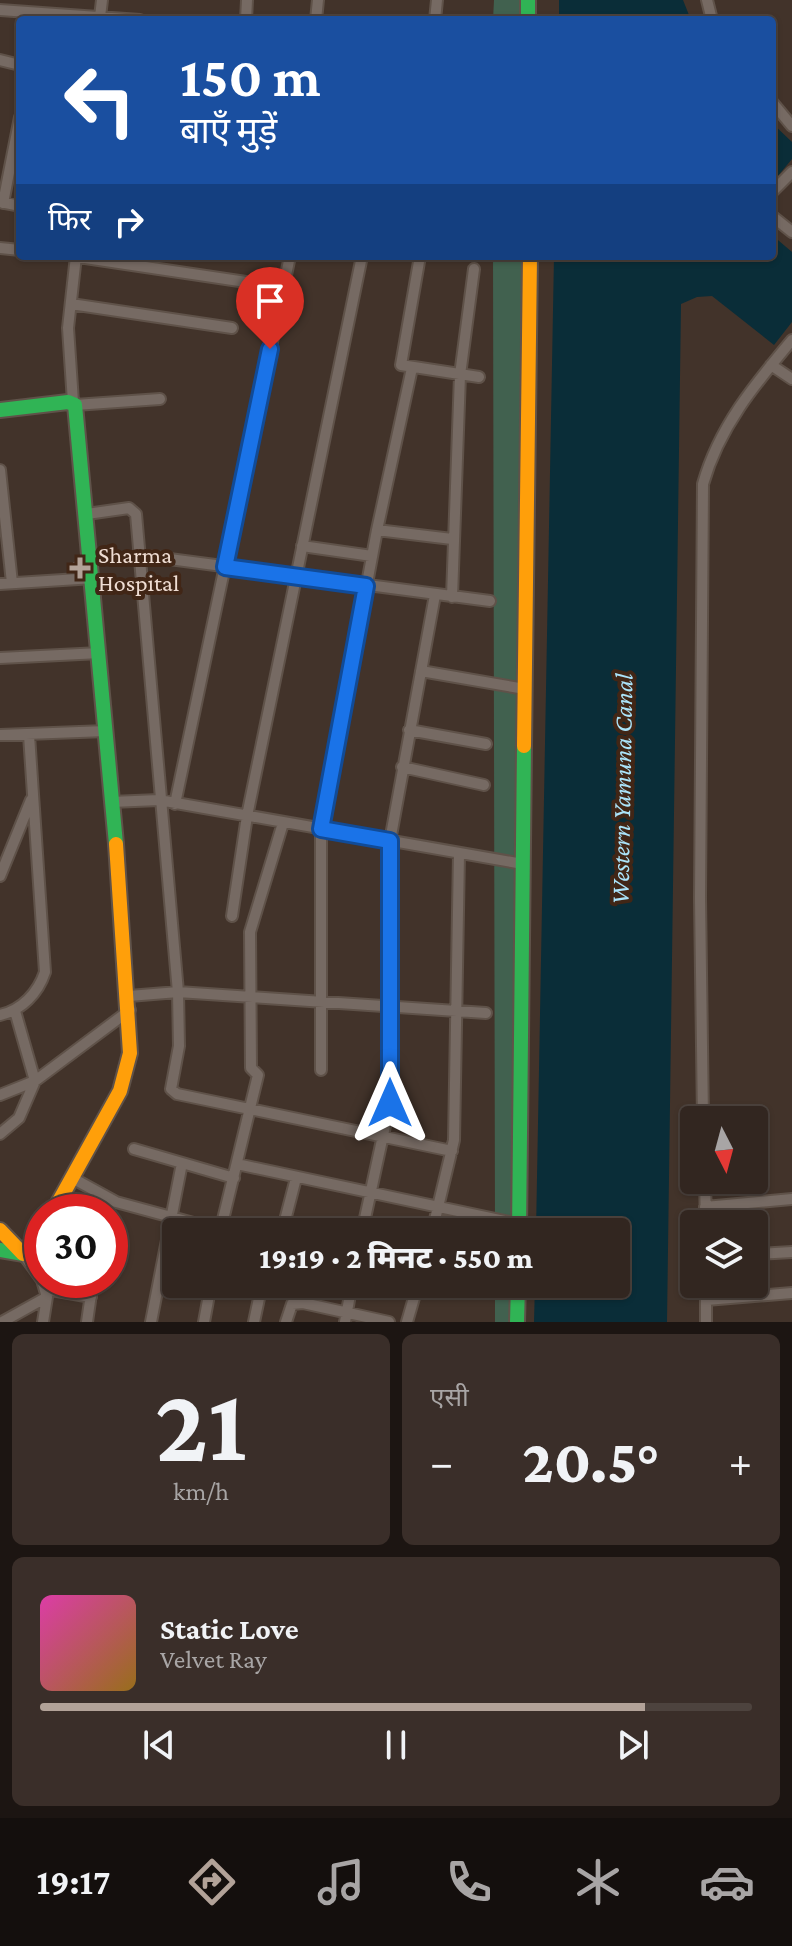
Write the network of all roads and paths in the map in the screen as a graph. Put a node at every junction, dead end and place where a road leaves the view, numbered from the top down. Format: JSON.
{"nodes":[{"id":1,"x":0,"y":10,"type":"edge"},
{"id":2,"x":86,"y":16,"type":"edge"},
{"id":3,"x":776,"y":107,"type":"edge"},
{"id":4,"x":792,"y":126,"type":"edge"},
{"id":5,"x":16,"y":135,"type":"edge"},
{"id":6,"x":792,"y":172,"type":"edge"},
{"id":7,"x":776,"y":190,"type":"edge"},
{"id":8,"x":1,"y":203,"type":"edge"},
{"id":9,"x":776,"y":219,"type":"edge"},
{"id":10,"x":792,"y":232,"type":"edge"},
{"id":11,"x":75,"y":260,"type":"edge"},
{"id":12,"x":101,"y":260,"type":"edge"},
{"id":13,"x":289,"y":260,"type":"edge"},
{"id":14,"x":361,"y":260,"type":"edge"},
{"id":15,"x":419,"y":260,"type":"edge"},
{"id":16,"x":530,"y":260,"type":"edge"},
{"id":17,"x":474,"y":269,"type":"dead end"},
{"id":18,"x":246,"y":282,"type":"dead end"},
{"id":19,"x":71,"y":304,"type":"junction"},
{"id":20,"x":232,"y":328,"type":"dead end"},
{"id":21,"x":792,"y":340,"type":"edge"},
{"id":22,"x":771,"y":365,"type":"junction"},
{"id":23,"x":412,"y":368,"type":"junction"},
{"id":24,"x":460,"y":375,"type":"junction"},
{"id":25,"x":479,"y":377,"type":"dead end"},
{"id":26,"x":792,"y":379,"type":"edge"},
{"id":27,"x":160,"y":399,"type":"dead end"},
{"id":28,"x":74,"y":404,"type":"junction"},
{"id":29,"x":0,"y":410,"type":"edge"},
{"id":30,"x":0,"y":470,"type":"edge"},
{"id":31,"x":1,"y":482,"type":"edge"},
{"id":32,"x":87,"y":514,"type":"junction"},
{"id":33,"x":377,"y":530,"type":"junction"},
{"id":34,"x":452,"y":539,"type":"junction"},
{"id":35,"x":302,"y":546,"type":"junction"},
{"id":36,"x":139,"y":555,"type":"junction"},
{"id":37,"x":372,"y":556,"type":"junction"},
{"id":38,"x":225,"y":567,"type":"junction"},
{"id":39,"x":295,"y":577,"type":"junction"},
{"id":40,"x":94,"y":578,"type":"junction"},
{"id":41,"x":12,"y":583,"type":"junction"},
{"id":42,"x":0,"y":584,"type":"edge"},
{"id":43,"x":366,"y":586,"type":"junction"},
{"id":44,"x":435,"y":595,"type":"junction"},
{"id":45,"x":452,"y":597,"type":"junction"},
{"id":46,"x":490,"y":601,"type":"dead end"},
{"id":47,"x":100,"y":653,"type":"junction"},
{"id":48,"x":0,"y":658,"type":"edge"},
{"id":49,"x":421,"y":671,"type":"junction"},
{"id":50,"x":525,"y":689,"type":"junction"},
{"id":51,"x":409,"y":730,"type":"junction"},
{"id":52,"x":106,"y":731,"type":"junction"},
{"id":53,"x":0,"y":735,"type":"edge"},
{"id":54,"x":29,"y":735,"type":"junction"},
{"id":55,"x":486,"y":744,"type":"dead end"},
{"id":56,"x":402,"y":767,"type":"junction"},
{"id":57,"x":484,"y":785,"type":"dead end"},
{"id":58,"x":31,"y":798,"type":"junction"},
{"id":59,"x":159,"y":800,"type":"junction"},
{"id":60,"x":111,"y":802,"type":"junction"},
{"id":61,"x":175,"y":804,"type":"junction"},
{"id":62,"x":247,"y":816,"type":"junction"},
{"id":63,"x":283,"y":823,"type":"junction"},
{"id":64,"x":321,"y":829,"type":"junction"},
{"id":65,"x":390,"y":841,"type":"junction"},
{"id":66,"x":459,"y":854,"type":"junction"},
{"id":67,"x":523,"y":864,"type":"junction"},
{"id":68,"x":0,"y":876,"type":"edge"},
{"id":69,"x":232,"y":916,"type":"dead end"},
{"id":70,"x":178,"y":992,"type":"junction"},
{"id":71,"x":250,"y":996,"type":"junction"},
{"id":72,"x":321,"y":1002,"type":"junction"},
{"id":73,"x":129,"y":1003,"type":"junction"},
{"id":74,"x":390,"y":1007,"type":"junction"},
{"id":75,"x":15,"y":1011,"type":"junction"},
{"id":76,"x":458,"y":1012,"type":"junction"},
{"id":77,"x":486,"y":1013,"type":"dead end"},
{"id":78,"x":0,"y":1015,"type":"edge"},
{"id":79,"x":321,"y":1070,"type":"dead end"},
{"id":80,"x":35,"y":1081,"type":"junction"},
{"id":81,"x":0,"y":1095,"type":"edge"},
{"id":82,"x":703,"y":1106,"type":"edge"},
{"id":83,"x":250,"y":1109,"type":"junction"},
{"id":84,"x":0,"y":1134,"type":"edge"},
{"id":85,"x":384,"y":1138,"type":"junction"},
{"id":86,"x":134,"y":1149,"type":"dead end"},
{"id":87,"x":452,"y":1151,"type":"junction"},
{"id":88,"x":182,"y":1163,"type":"junction"},
{"id":89,"x":237,"y":1164,"type":"junction"},
{"id":90,"x":234,"y":1178,"type":"junction"},
{"id":91,"x":296,"y":1178,"type":"junction"},
{"id":92,"x":74,"y":1179,"type":"junction"},
{"id":93,"x":370,"y":1193,"type":"junction"},
{"id":94,"x":64,"y":1194,"type":"edge"},
{"id":95,"x":705,"y":1194,"type":"edge"},
{"id":96,"x":792,"y":1199,"type":"edge"},
{"id":97,"x":439,"y":1207,"type":"junction"},
{"id":98,"x":705,"y":1207,"type":"junction"},
{"id":99,"x":705,"y":1210,"type":"edge"},
{"id":100,"x":169,"y":1217,"type":"junction"},
{"id":101,"x":172,"y":1218,"type":"edge"},
{"id":102,"x":224,"y":1218,"type":"edge"},
{"id":103,"x":286,"y":1218,"type":"edge"},
{"id":104,"x":365,"y":1218,"type":"edge"},
{"id":105,"x":436,"y":1218,"type":"edge"},
{"id":106,"x":481,"y":1218,"type":"edge"},
{"id":107,"x":519,"y":1218,"type":"edge"},
{"id":108,"x":0,"y":1230,"type":"edge"},
{"id":109,"x":0,"y":1250,"type":"edge"},
{"id":110,"x":792,"y":1252,"type":"edge"},
{"id":111,"x":768,"y":1253,"type":"edge"},
{"id":112,"x":23,"y":1254,"type":"joint"},
{"id":113,"x":792,"y":1293,"type":"edge"},
{"id":114,"x":30,"y":1298,"type":"edge"},
{"id":115,"x":44,"y":1298,"type":"edge"},
{"id":116,"x":91,"y":1298,"type":"edge"},
{"id":117,"x":208,"y":1298,"type":"edge"},
{"id":118,"x":259,"y":1298,"type":"edge"},
{"id":119,"x":414,"y":1298,"type":"edge"},
{"id":120,"x":518,"y":1298,"type":"edge"},
{"id":121,"x":706,"y":1300,"type":"joint"},
{"id":122,"x":346,"y":1317,"type":"edge"},
{"id":123,"x":2,"y":1322,"type":"edge"},
{"id":124,"x":43,"y":1322,"type":"edge"},
{"id":125,"x":87,"y":1322,"type":"edge"},
{"id":126,"x":151,"y":1322,"type":"edge"},
{"id":127,"x":204,"y":1322,"type":"edge"},
{"id":128,"x":254,"y":1322,"type":"edge"},
{"id":129,"x":286,"y":1322,"type":"edge"},
{"id":130,"x":389,"y":1322,"type":"edge"},
{"id":131,"x":407,"y":1322,"type":"edge"},
{"id":132,"x":517,"y":1322,"type":"edge"},
{"id":133,"x":706,"y":1322,"type":"edge"}],
"edges":[{"from":1,"to":2,"type":"street"},
{"from":3,"to":4,"type":"street"},
{"from":5,"to":8,"type":"street"},
{"from":6,"to":7,"type":"street"},
{"from":9,"to":10,"type":"street"},
{"from":11,"to":19,"type":"street"},
{"from":12,"to":18,"type":"street"},
{"from":13,"to":38,"type":"street"},
{"from":14,"to":35,"type":"street"},
{"from":15,"to":23,"type":"street"},
{"from":16,"to":50,"type":"street"},
{"from":17,"to":24,"type":"street"},
{"from":19,"to":20,"type":"street"},
{"from":19,"to":28,"type":"street"},
{"from":21,"to":22,"type":"street"},
{"from":22,"to":26,"type":"street"},
{"from":22,"to":82,"type":"street"},
{"from":23,"to":24,"type":"street"},
{"from":23,"to":33,"type":"street"},
{"from":24,"to":25,"type":"street"},
{"from":24,"to":34,"type":"street"},
{"from":27,"to":28,"type":"street"},
{"from":28,"to":29,"type":"street"},
{"from":28,"to":32,"type":"street"},
{"from":30,"to":31,"type":"street"},
{"from":31,"to":41,"type":"street"},
{"from":32,"to":36,"type":"street"},
{"from":32,"to":40,"type":"street"},
{"from":33,"to":34,"type":"street"},
{"from":33,"to":37,"type":"street"},
{"from":34,"to":45,"type":"street"},
{"from":35,"to":37,"type":"street"},
{"from":35,"to":39,"type":"street"},
{"from":36,"to":38,"type":"street"},
{"from":36,"to":59,"type":"street"},
{"from":37,"to":43,"type":"street"},
{"from":38,"to":39,"type":"street"},
{"from":38,"to":61,"type":"street"},
{"from":39,"to":43,"type":"street"},
{"from":39,"to":62,"type":"street"},
{"from":40,"to":41,"type":"street"},
{"from":40,"to":47,"type":"street"},
{"from":41,"to":42,"type":"street"},
{"from":43,"to":44,"type":"street"},
{"from":43,"to":64,"type":"street"},
{"from":44,"to":45,"type":"street"},
{"from":44,"to":49,"type":"street"},
{"from":45,"to":46,"type":"street"},
{"from":47,"to":48,"type":"street"},
{"from":47,"to":52,"type":"street"},
{"from":49,"to":50,"type":"street"},
{"from":49,"to":51,"type":"street"},
{"from":50,"to":67,"type":"street"},
{"from":51,"to":55,"type":"street"},
{"from":51,"to":56,"type":"street"},
{"from":52,"to":54,"type":"street"},
{"from":52,"to":60,"type":"street"},
{"from":53,"to":54,"type":"street"},
{"from":54,"to":58,"type":"street"},
{"from":56,"to":57,"type":"street"},
{"from":56,"to":65,"type":"street"},
{"from":58,"to":68,"type":"street"},
{"from":58,"to":75,"type":"street"},
{"from":59,"to":60,"type":"street"},
{"from":59,"to":61,"type":"street"},
{"from":59,"to":70,"type":"street"},
{"from":60,"to":73,"type":"street"},
{"from":61,"to":62,"type":"street"},
{"from":62,"to":63,"type":"street"},
{"from":62,"to":69,"type":"street"},
{"from":63,"to":64,"type":"street"},
{"from":63,"to":71,"type":"street"},
{"from":64,"to":65,"type":"street"},
{"from":64,"to":72,"type":"street"},
{"from":65,"to":66,"type":"street"},
{"from":65,"to":74,"type":"street"},
{"from":66,"to":67,"type":"street"},
{"from":66,"to":76,"type":"street"},
{"from":67,"to":107,"type":"street"},
{"from":70,"to":71,"type":"street"},
{"from":70,"to":73,"type":"street"},
{"from":70,"to":83,"type":"street"},
{"from":71,"to":72,"type":"street"},
{"from":71,"to":83,"type":"street"},
{"from":72,"to":74,"type":"street"},
{"from":72,"to":79,"type":"street"},
{"from":73,"to":80,"type":"street"},
{"from":73,"to":92,"type":"street"},
{"from":74,"to":76,"type":"street"},
{"from":74,"to":85,"type":"street"},
{"from":75,"to":78,"type":"street"},
{"from":75,"to":80,"type":"street"},
{"from":76,"to":77,"type":"street"},
{"from":76,"to":87,"type":"street"},
{"from":80,"to":81,"type":"street"},
{"from":80,"to":84,"type":"street"},
{"from":83,"to":85,"type":"street"},
{"from":83,"to":89,"type":"street"},
{"from":85,"to":87,"type":"street"},
{"from":85,"to":93,"type":"street"},
{"from":86,"to":88,"type":"street"},
{"from":87,"to":97,"type":"street"},
{"from":88,"to":90,"type":"street"},
{"from":88,"to":100,"type":"street"},
{"from":89,"to":90,"type":"street"},
{"from":89,"to":91,"type":"street"},
{"from":90,"to":102,"type":"street"},
{"from":91,"to":93,"type":"street"},
{"from":91,"to":103,"type":"street"},
{"from":92,"to":94,"type":"street"},
{"from":92,"to":100,"type":"street"},
{"from":93,"to":97,"type":"street"},
{"from":93,"to":104,"type":"street"},
{"from":95,"to":98,"type":"street"},
{"from":96,"to":98,"type":"street"},
{"from":97,"to":105,"type":"street"},
{"from":97,"to":106,"type":"street"},
{"from":98,"to":99,"type":"street"},
{"from":100,"to":101,"type":"street"},
{"from":100,"to":126,"type":"street"},
{"from":108,"to":112,"type":"street"},
{"from":109,"to":112,"type":"street"},
{"from":110,"to":111,"type":"street"},
{"from":113,"to":121,"type":"street"},
{"from":114,"to":123,"type":"street"},
{"from":115,"to":124,"type":"street"},
{"from":116,"to":125,"type":"street"},
{"from":117,"to":127,"type":"street"},
{"from":118,"to":128,"type":"street"},
{"from":119,"to":131,"type":"street"},
{"from":120,"to":132,"type":"street"},
{"from":121,"to":133,"type":"street"},
{"from":122,"to":129,"type":"street"},
{"from":122,"to":130,"type":"street"}]}
